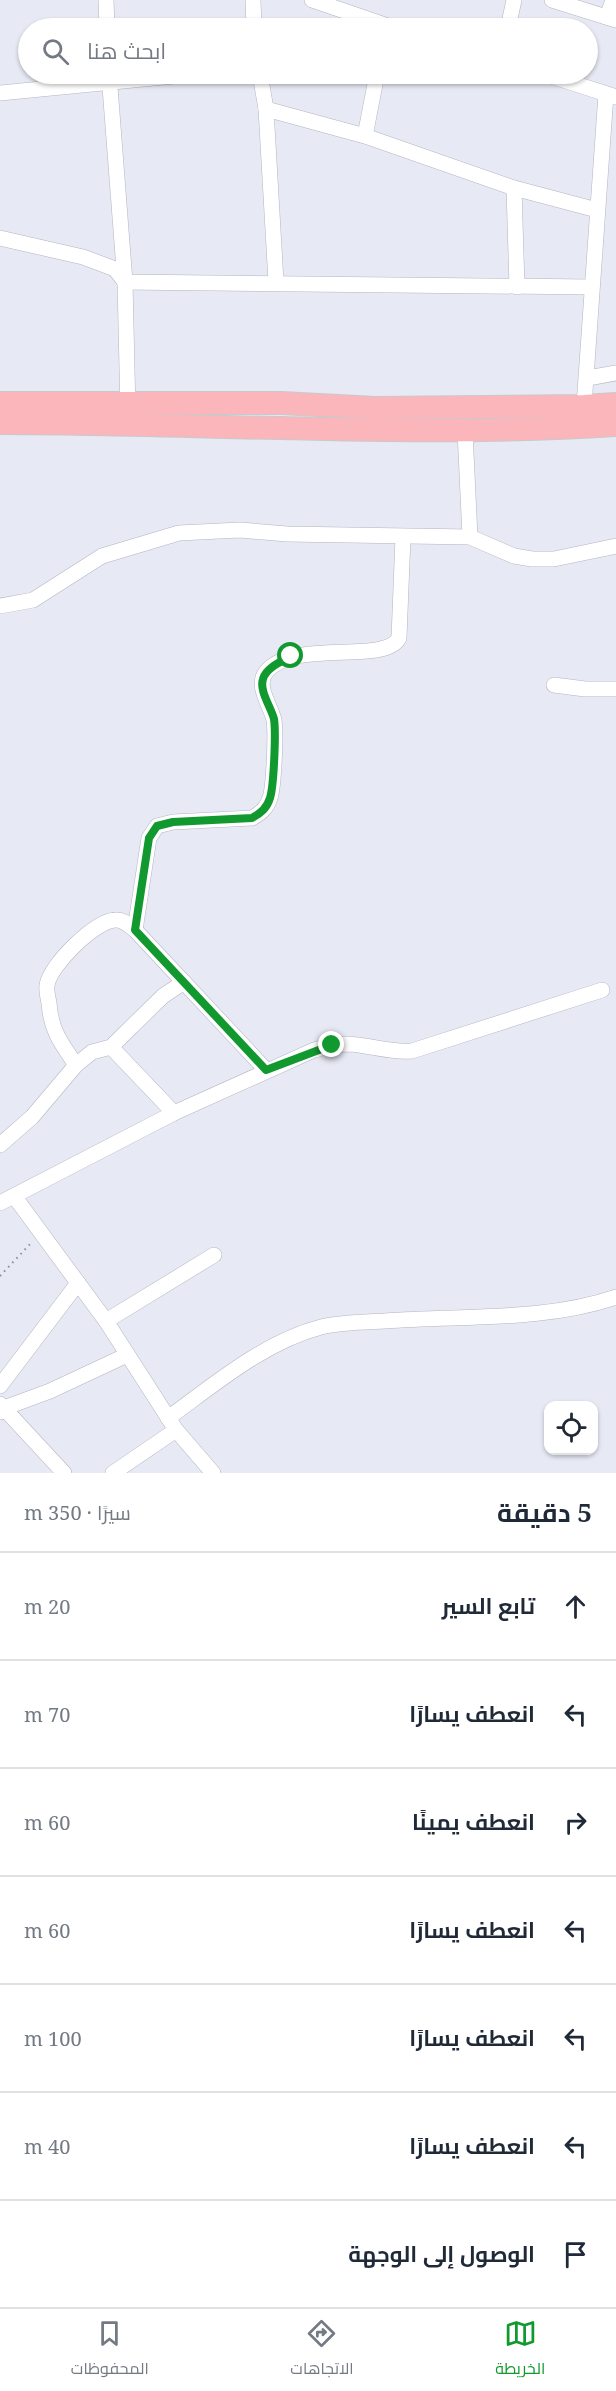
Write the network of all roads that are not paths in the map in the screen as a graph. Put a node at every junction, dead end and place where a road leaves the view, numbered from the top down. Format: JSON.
{"nodes":[{"id":1,"x":106,"y":0,"type":"edge"},
{"id":2,"x":253,"y":0,"type":"edge"},
{"id":3,"x":312,"y":0,"type":"edge"},
{"id":4,"x":514,"y":0,"type":"edge"},
{"id":5,"x":552,"y":0,"type":"edge"},
{"id":6,"x":613,"y":0,"type":"edge"},
{"id":7,"x":107,"y":18,"type":"edge"},
{"id":8,"x":254,"y":18,"type":"edge"},
{"id":9,"x":362,"y":18,"type":"edge"},
{"id":10,"x":510,"y":18,"type":"edge"},
{"id":11,"x":612,"y":19,"type":"edge"},
{"id":12,"x":65,"y":84,"type":"edge"},
{"id":13,"x":109,"y":84,"type":"edge"},
{"id":14,"x":262,"y":84,"type":"edge"},
{"id":15,"x":375,"y":84,"type":"edge"},
{"id":16,"x":576,"y":84,"type":"edge"},
{"id":17,"x":0,"y":93,"type":"edge"},
{"id":18,"x":611,"y":95,"type":"edge"},
{"id":19,"x":266,"y":109,"type":"junction"},
{"id":20,"x":365,"y":136,"type":"junction"},
{"id":21,"x":514,"y":188,"type":"junction"},
{"id":22,"x":597,"y":210,"type":"junction"},
{"id":23,"x":0,"y":238,"type":"edge"},
{"id":24,"x":125,"y":282,"type":"junction"},
{"id":25,"x":276,"y":282,"type":"junction"},
{"id":26,"x":517,"y":287,"type":"junction"},
{"id":27,"x":591,"y":287,"type":"junction"},
{"id":28,"x":616,"y":373,"type":"edge"},
{"id":29,"x":588,"y":378,"type":"junction"},
{"id":30,"x":0,"y":403,"type":"edge"},
{"id":31,"x":616,"y":404,"type":"edge"},
{"id":32,"x":584,"y":406,"type":"junction"},
{"id":33,"x":128,"y":412,"type":"junction"},
{"id":34,"x":0,"y":423,"type":"edge"},
{"id":35,"x":616,"y":425,"type":"edge"},
{"id":36,"x":465,"y":431,"type":"junction"},
{"id":37,"x":404,"y":537,"type":"junction"},
{"id":38,"x":470,"y":537,"type":"junction"},
{"id":39,"x":616,"y":546,"type":"edge"},
{"id":40,"x":0,"y":606,"type":"edge"},
{"id":41,"x":554,"y":685,"type":"dead end"},
{"id":42,"x":616,"y":689,"type":"edge"},
{"id":43,"x":135,"y":930,"type":"junction"},
{"id":44,"x":184,"y":982,"type":"junction"},
{"id":45,"x":602,"y":990,"type":"dead end"},
{"id":46,"x":111,"y":1047,"type":"junction"},
{"id":47,"x":76,"y":1065,"type":"junction"},
{"id":48,"x":266,"y":1070,"type":"junction"},
{"id":49,"x":174,"y":1113,"type":"junction"},
{"id":50,"x":0,"y":1145,"type":"edge"},
{"id":51,"x":14,"y":1197,"type":"junction"},
{"id":52,"x":0,"y":1203,"type":"edge"},
{"id":53,"x":214,"y":1254,"type":"dead end"},
{"id":54,"x":78,"y":1283,"type":"junction"},
{"id":55,"x":616,"y":1297,"type":"edge"},
{"id":56,"x":106,"y":1321,"type":"junction"},
{"id":57,"x":127,"y":1355,"type":"junction"},
{"id":58,"x":0,"y":1386,"type":"edge"},
{"id":59,"x":1,"y":1408,"type":"edge"},
{"id":60,"x":172,"y":1424,"type":"junction"},
{"id":61,"x":64,"y":1473,"type":"edge"},
{"id":62,"x":113,"y":1473,"type":"edge"},
{"id":63,"x":213,"y":1473,"type":"edge"}],
"edges":[{"from":1,"to":7,"type":"street"},
{"from":2,"to":8,"type":"street"},
{"from":3,"to":9,"type":"street"},
{"from":4,"to":10,"type":"street"},
{"from":5,"to":11,"type":"street"},
{"from":6,"to":11,"type":"street"},
{"from":12,"to":17,"type":"street"},
{"from":13,"to":24,"type":"street"},
{"from":14,"to":19,"type":"street"},
{"from":15,"to":20,"type":"street"},
{"from":16,"to":18,"type":"street"},
{"from":18,"to":22,"type":"street"},
{"from":19,"to":20,"type":"street"},
{"from":19,"to":25,"type":"street"},
{"from":20,"to":21,"type":"street"},
{"from":21,"to":22,"type":"street"},
{"from":21,"to":26,"type":"street"},
{"from":22,"to":27,"type":"street"},
{"from":23,"to":24,"type":"street"},
{"from":24,"to":25,"type":"street"},
{"from":24,"to":33,"type":"street"},
{"from":25,"to":26,"type":"street"},
{"from":26,"to":27,"type":"street"},
{"from":27,"to":29,"type":"street"},
{"from":28,"to":29,"type":"street"},
{"from":29,"to":32,"type":"street"},
{"from":30,"to":33,"type":"highway"},
{"from":31,"to":32,"type":"highway"},
{"from":32,"to":33,"type":"highway"},
{"from":33,"to":34,"type":"highway"},
{"from":33,"to":36,"type":"highway"},
{"from":35,"to":36,"type":"highway"},
{"from":36,"to":38,"type":"street"},
{"from":37,"to":38,"type":"street"},
{"from":37,"to":40,"type":"street"},
{"from":37,"to":43,"type":"street"},
{"from":38,"to":39,"type":"street"},
{"from":41,"to":42,"type":"street"},
{"from":43,"to":44,"type":"street"},
{"from":43,"to":47,"type":"street"},
{"from":44,"to":46,"type":"street"},
{"from":44,"to":48,"type":"street"},
{"from":45,"to":48,"type":"street"},
{"from":46,"to":47,"type":"street"},
{"from":46,"to":49,"type":"street"},
{"from":47,"to":50,"type":"street"},
{"from":48,"to":49,"type":"street"},
{"from":49,"to":51,"type":"street"},
{"from":51,"to":52,"type":"street"},
{"from":51,"to":54,"type":"street"},
{"from":53,"to":56,"type":"street"},
{"from":54,"to":56,"type":"street"},
{"from":54,"to":58,"type":"street"},
{"from":55,"to":60,"type":"street"},
{"from":56,"to":57,"type":"street"},
{"from":57,"to":59,"type":"street"},
{"from":57,"to":60,"type":"street"},
{"from":59,"to":61,"type":"street"},
{"from":60,"to":62,"type":"street"},
{"from":60,"to":63,"type":"street"}]}
